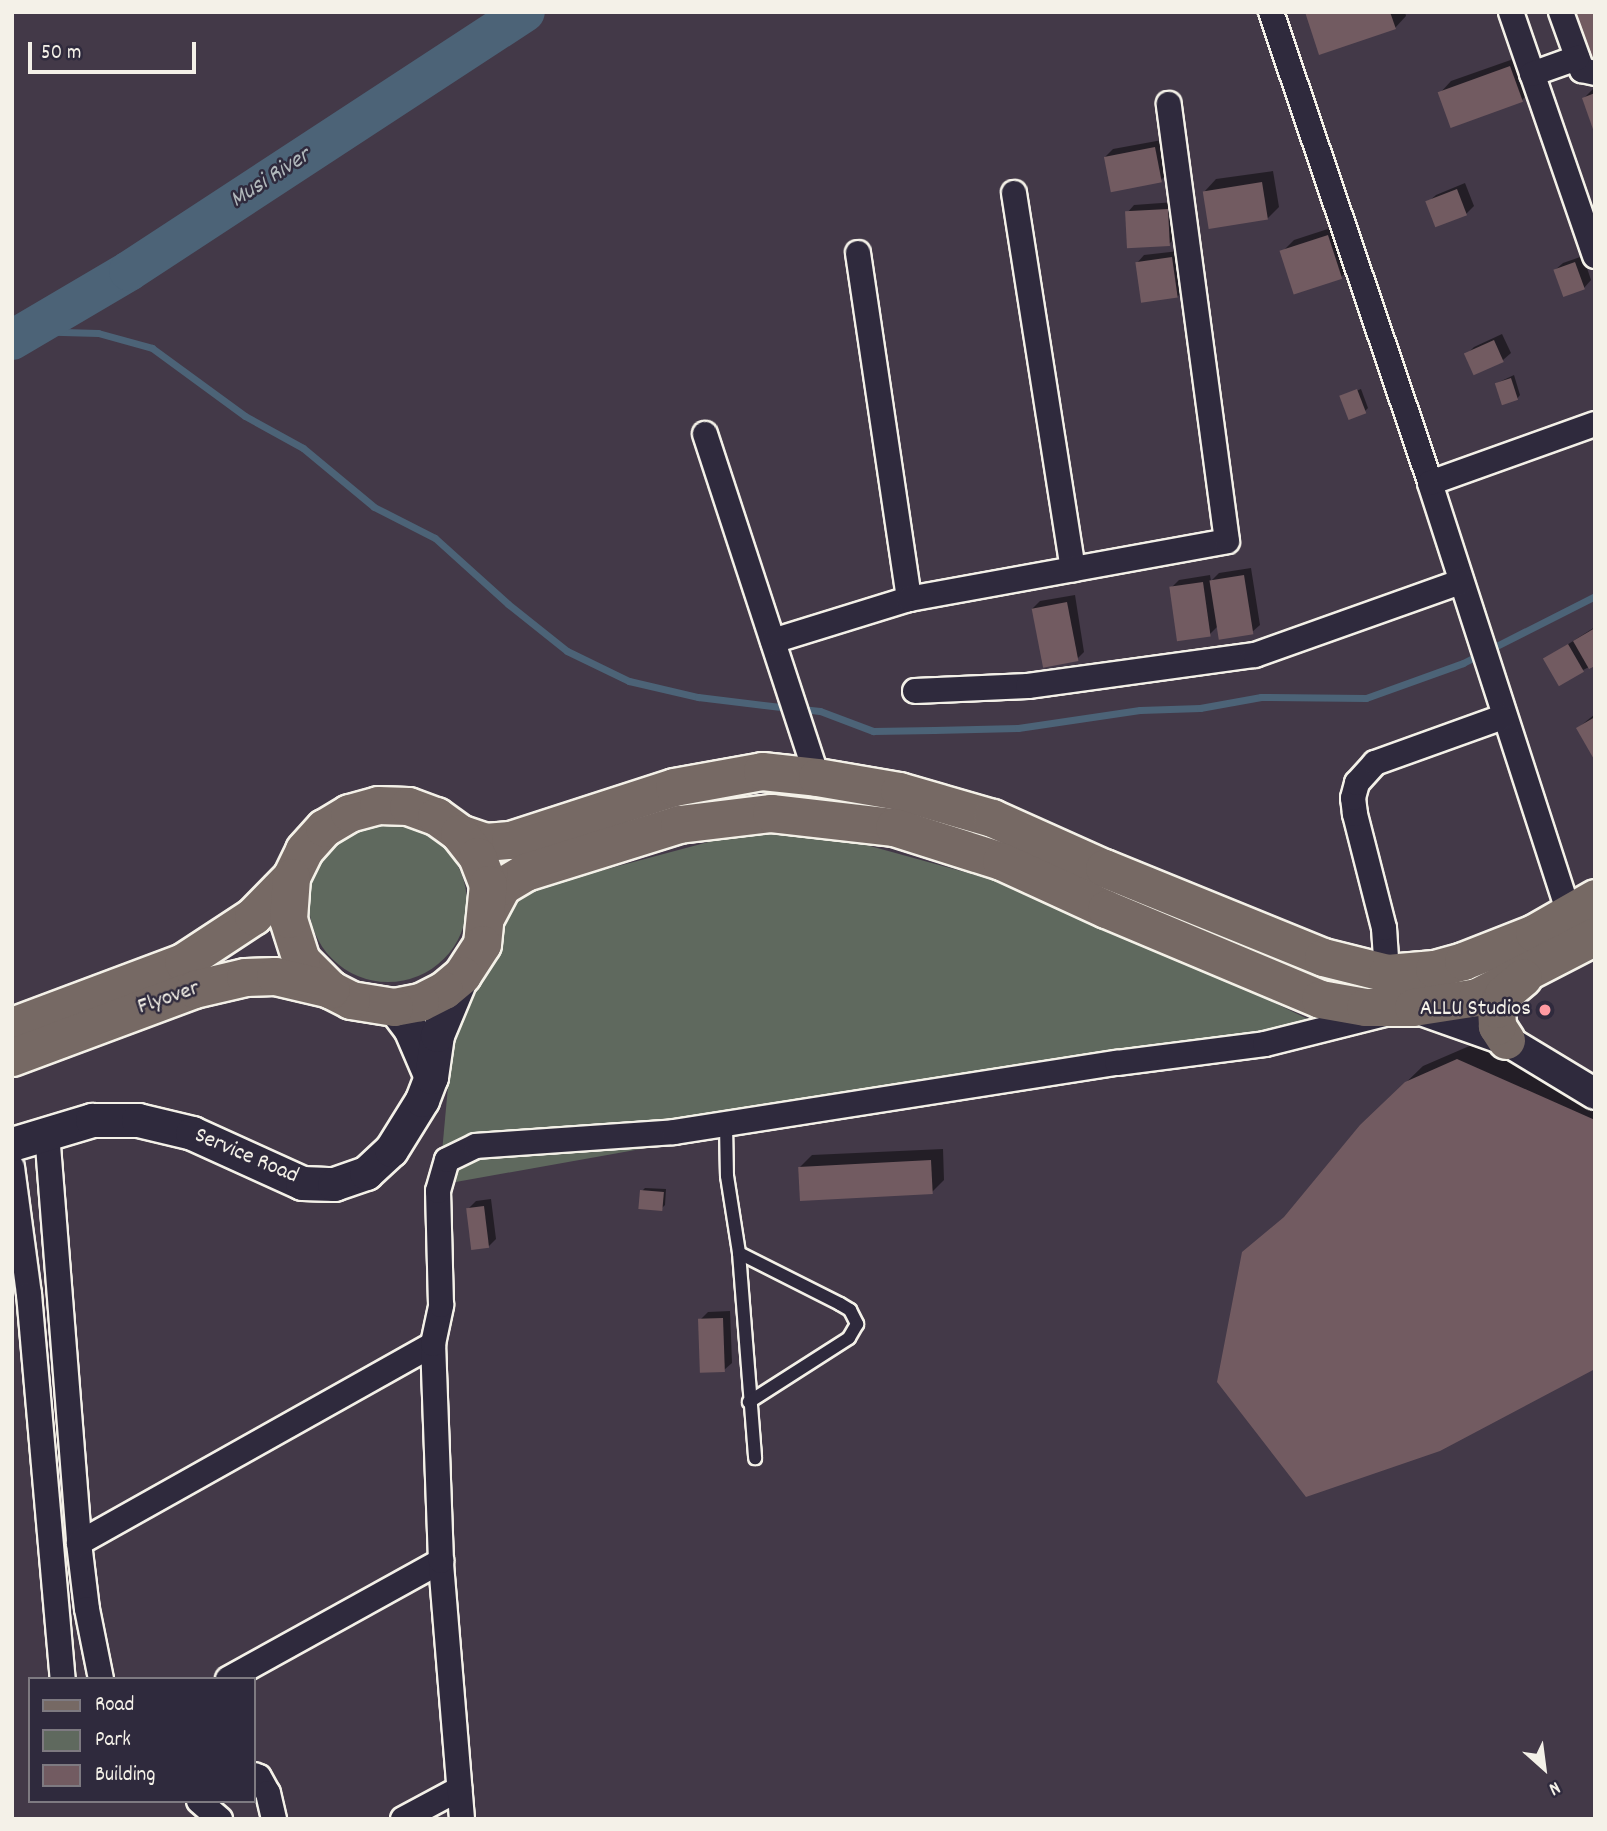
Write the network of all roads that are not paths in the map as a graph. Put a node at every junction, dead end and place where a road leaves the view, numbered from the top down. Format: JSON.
{"nodes":[{"id":1,"x":1271,"y":12,"type":"edge"},
{"id":2,"x":1511,"y":12,"type":"edge"},
{"id":3,"x":1561,"y":12,"type":"edge"},
{"id":4,"x":1586,"y":65,"type":"edge"},
{"id":5,"x":1532,"y":74,"type":"junction"},
{"id":6,"x":1169,"y":104,"type":"dead end"},
{"id":7,"x":1014,"y":194,"type":"dead end"},
{"id":8,"x":858,"y":253,"type":"dead end"},
{"id":9,"x":1595,"y":256,"type":"edge"},
{"id":10,"x":1595,"y":424,"type":"edge"},
{"id":11,"x":705,"y":434,"type":"dead end"},
{"id":12,"x":1430,"y":483,"type":"junction"},
{"id":13,"x":1073,"y":569,"type":"junction"},
{"id":14,"x":1460,"y":582,"type":"junction"},
{"id":15,"x":909,"y":598,"type":"junction"},
{"id":16,"x":773,"y":641,"type":"junction"},
{"id":17,"x":915,"y":691,"type":"dead end"},
{"id":18,"x":1503,"y":717,"type":"junction"},
{"id":19,"x":817,"y":778,"type":"junction"},
{"id":20,"x":459,"y":833,"type":"junction"},
{"id":21,"x":291,"y":877,"type":"junction"},
{"id":22,"x":487,"y":915,"type":"junction"},
{"id":23,"x":1586,"y":916,"type":"edge"},
{"id":24,"x":1529,"y":971,"type":"junction"},
{"id":25,"x":1387,"y":972,"type":"junction"},
{"id":26,"x":462,"y":975,"type":"junction"},
{"id":27,"x":188,"y":976,"type":"junction"},
{"id":28,"x":331,"y":989,"type":"junction"},
{"id":29,"x":394,"y":1007,"type":"junction"},
{"id":30,"x":1413,"y":1007,"type":"junction"},
{"id":31,"x":12,"y":1026,"type":"edge"},
{"id":32,"x":1506,"y":1040,"type":"junction"},
{"id":33,"x":12,"y":1057,"type":"edge"},
{"id":34,"x":431,"y":1077,"type":"junction"},
{"id":35,"x":1595,"y":1094,"type":"edge"},
{"id":36,"x":726,"y":1125,"type":"junction"},
{"id":37,"x":47,"y":1133,"type":"junction"},
{"id":38,"x":12,"y":1144,"type":"edge"},
{"id":39,"x":12,"y":1167,"type":"edge"},
{"id":40,"x":739,"y":1253,"type":"junction"},
{"id":41,"x":433,"y":1344,"type":"junction"},
{"id":42,"x":749,"y":1402,"type":"junction"},
{"id":43,"x":755,"y":1458,"type":"dead end"},
{"id":44,"x":79,"y":1543,"type":"junction"},
{"id":45,"x":441,"y":1561,"type":"junction"},
{"id":46,"x":63,"y":1677,"type":"edge"},
{"id":47,"x":101,"y":1677,"type":"edge"},
{"id":48,"x":232,"y":1677,"type":"edge"},
{"id":49,"x":256,"y":1775,"type":"edge"},
{"id":50,"x":459,"y":1789,"type":"junction"},
{"id":51,"x":200,"y":1803,"type":"edge"},
{"id":52,"x":220,"y":1819,"type":"edge"},
{"id":53,"x":274,"y":1819,"type":"edge"},
{"id":54,"x":403,"y":1819,"type":"edge"},
{"id":55,"x":462,"y":1819,"type":"edge"}],
"edges":[{"from":1,"to":12,"type":"street"},
{"from":2,"to":5,"type":"street"},
{"from":3,"to":4,"type":"street"},
{"from":4,"to":5,"type":"street"},
{"from":5,"to":9,"type":"street"},
{"from":6,"to":13,"type":"street"},
{"from":7,"to":13,"type":"street"},
{"from":8,"to":15,"type":"street"},
{"from":10,"to":12,"type":"street"},
{"from":11,"to":16,"type":"street"},
{"from":12,"to":14,"type":"street"},
{"from":13,"to":15,"type":"street"},
{"from":14,"to":17,"type":"street"},
{"from":14,"to":18,"type":"street"},
{"from":15,"to":16,"type":"street"},
{"from":16,"to":19,"type":"street"},
{"from":18,"to":23,"type":"street"},
{"from":18,"to":25,"type":"street"},
{"from":19,"to":20,"type":"main road"},
{"from":19,"to":25,"type":"main road"},
{"from":20,"to":21,"type":"main road"},
{"from":20,"to":22,"type":"main road"},
{"from":21,"to":27,"type":"main road","name":"Flyover"},
{"from":21,"to":28,"type":"main road"},
{"from":22,"to":26,"type":"main road"},
{"from":22,"to":30,"type":"main road"},
{"from":23,"to":24,"type":"main road"},
{"from":23,"to":25,"type":"main road"},
{"from":24,"to":30,"type":"main road"},
{"from":24,"to":32,"type":"main road"},
{"from":26,"to":29,"type":"main road"},
{"from":26,"to":34,"type":"main road","name":"Service Road"},
{"from":27,"to":28,"type":"main road","name":"Flyover"},
{"from":27,"to":31,"type":"main road","name":"Flyover"},
{"from":27,"to":33,"type":"main road","name":"Flyover"},
{"from":28,"to":29,"type":"main road"},
{"from":29,"to":34,"type":"main road"},
{"from":30,"to":32,"type":"street"},
{"from":30,"to":36,"type":"street"},
{"from":32,"to":35,"type":"street"},
{"from":34,"to":37,"type":"main road","name":"Service Road"},
{"from":36,"to":40,"type":"lane"},
{"from":36,"to":41,"type":"street"},
{"from":37,"to":38,"type":"main road","name":"Service Road"},
{"from":37,"to":44,"type":"street"},
{"from":39,"to":46,"type":"street"},
{"from":40,"to":42,"type":"lane"},
{"from":40,"to":42,"type":"lane"},
{"from":41,"to":44,"type":"street"},
{"from":41,"to":45,"type":"street"},
{"from":42,"to":43,"type":"lane"},
{"from":44,"to":47,"type":"street"},
{"from":45,"to":48,"type":"street"},
{"from":45,"to":50,"type":"street"},
{"from":49,"to":53,"type":"street"},
{"from":50,"to":54,"type":"street"},
{"from":50,"to":55,"type":"street"},
{"from":51,"to":52,"type":"street"}]}
